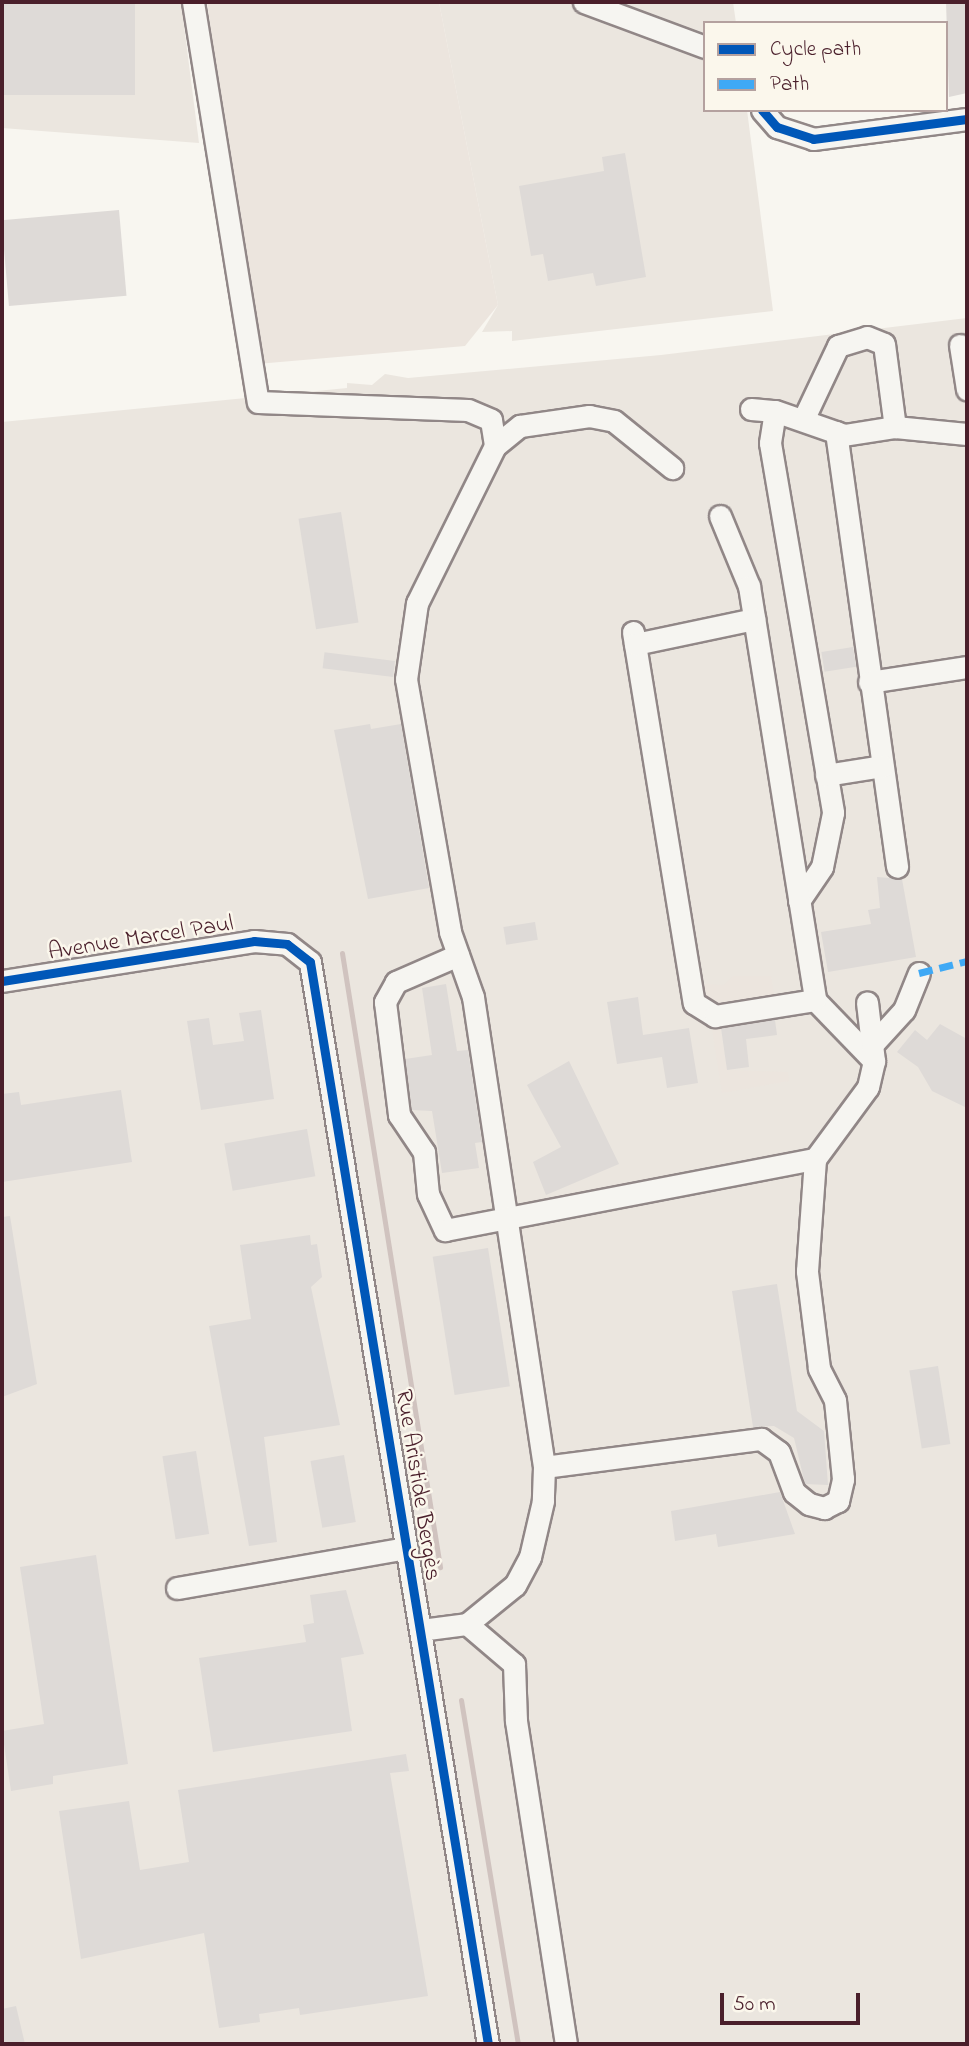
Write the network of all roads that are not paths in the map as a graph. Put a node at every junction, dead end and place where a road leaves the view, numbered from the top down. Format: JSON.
{"nodes":[{"id":1,"x":193,"y":2,"type":"edge"},
{"id":2,"x":584,"y":2,"type":"edge"},
{"id":3,"x":703,"y":46,"type":"edge"},
{"id":4,"x":764,"y":112,"type":"edge"},
{"id":5,"x":967,"y":119,"type":"edge"},
{"id":6,"x":960,"y":345,"type":"dead end"},
{"id":7,"x":967,"y":389,"type":"edge"},
{"id":8,"x":751,"y":409,"type":"dead end"},
{"id":9,"x":775,"y":411,"type":"junction"},
{"id":10,"x":803,"y":421,"type":"junction"},
{"id":11,"x":895,"y":427,"type":"junction"},
{"id":12,"x":836,"y":432,"type":"junction"},
{"id":13,"x":967,"y":434,"type":"edge"},
{"id":14,"x":495,"y":446,"type":"junction"},
{"id":15,"x":672,"y":468,"type":"dead end"},
{"id":16,"x":720,"y":516,"type":"dead end"},
{"id":17,"x":754,"y":619,"type":"junction"},
{"id":18,"x":967,"y":667,"type":"edge"},
{"id":19,"x":869,"y":682,"type":"junction"},
{"id":20,"x":882,"y":766,"type":"junction"},
{"id":21,"x":826,"y":775,"type":"junction"},
{"id":22,"x":897,"y":867,"type":"dead end"},
{"id":23,"x":799,"y":901,"type":"junction"},
{"id":24,"x":287,"y":944,"type":"joint"},
{"id":25,"x":458,"y":955,"type":"junction"},
{"id":26,"x":919,"y":973,"type":"dead end"},
{"id":27,"x":2,"y":981,"type":"edge"},
{"id":28,"x":814,"y":1000,"type":"junction"},
{"id":29,"x":867,"y":1002,"type":"dead end"},
{"id":30,"x":873,"y":1053,"type":"junction"},
{"id":31,"x":815,"y":1159,"type":"junction"},
{"id":32,"x":505,"y":1218,"type":"junction"},
{"id":33,"x":544,"y":1467,"type":"junction"},
{"id":34,"x":407,"y":1548,"type":"junction"},
{"id":35,"x":177,"y":1587,"type":"dead end"},
{"id":36,"x":467,"y":1624,"type":"junction"},
{"id":37,"x":420,"y":1630,"type":"junction"},
{"id":38,"x":488,"y":2044,"type":"edge"},
{"id":39,"x":566,"y":2044,"type":"edge"}],
"edges":[{"from":1,"to":14,"type":"street"},
{"from":2,"to":3,"type":"street"},
{"from":4,"to":5,"type":"street"},
{"from":6,"to":7,"type":"street"},
{"from":8,"to":9,"type":"street"},
{"from":9,"to":10,"type":"street"},
{"from":9,"to":21,"type":"street"},
{"from":10,"to":11,"type":"street"},
{"from":10,"to":12,"type":"street"},
{"from":11,"to":12,"type":"street"},
{"from":11,"to":13,"type":"street"},
{"from":12,"to":19,"type":"street"},
{"from":14,"to":15,"type":"street"},
{"from":14,"to":25,"type":"street"},
{"from":16,"to":17,"type":"street"},
{"from":17,"to":23,"type":"street"},
{"from":17,"to":28,"type":"street"},
{"from":18,"to":19,"type":"street"},
{"from":19,"to":20,"type":"street"},
{"from":20,"to":21,"type":"street"},
{"from":20,"to":22,"type":"street"},
{"from":21,"to":23,"type":"street"},
{"from":23,"to":28,"type":"street"},
{"from":24,"to":27,"type":"street","name":"Avenue Marcel Paul"},
{"from":24,"to":34,"type":"street","name":"Rue Aristide Bergès"},
{"from":25,"to":32,"type":"street"},
{"from":25,"to":32,"type":"street"},
{"from":26,"to":30,"type":"street"},
{"from":28,"to":30,"type":"street"},
{"from":29,"to":30,"type":"street"},
{"from":30,"to":31,"type":"street"},
{"from":31,"to":32,"type":"street"},
{"from":31,"to":33,"type":"street"},
{"from":32,"to":33,"type":"street"},
{"from":33,"to":36,"type":"street"},
{"from":34,"to":35,"type":"street","name":"Rue Aristide Bergès"},
{"from":34,"to":37,"type":"street","name":"Rue Aristide Bergès"},
{"from":36,"to":37,"type":"street"},
{"from":36,"to":39,"type":"street"},
{"from":37,"to":38,"type":"street","name":"Rue Aristide Bergès"}]}
